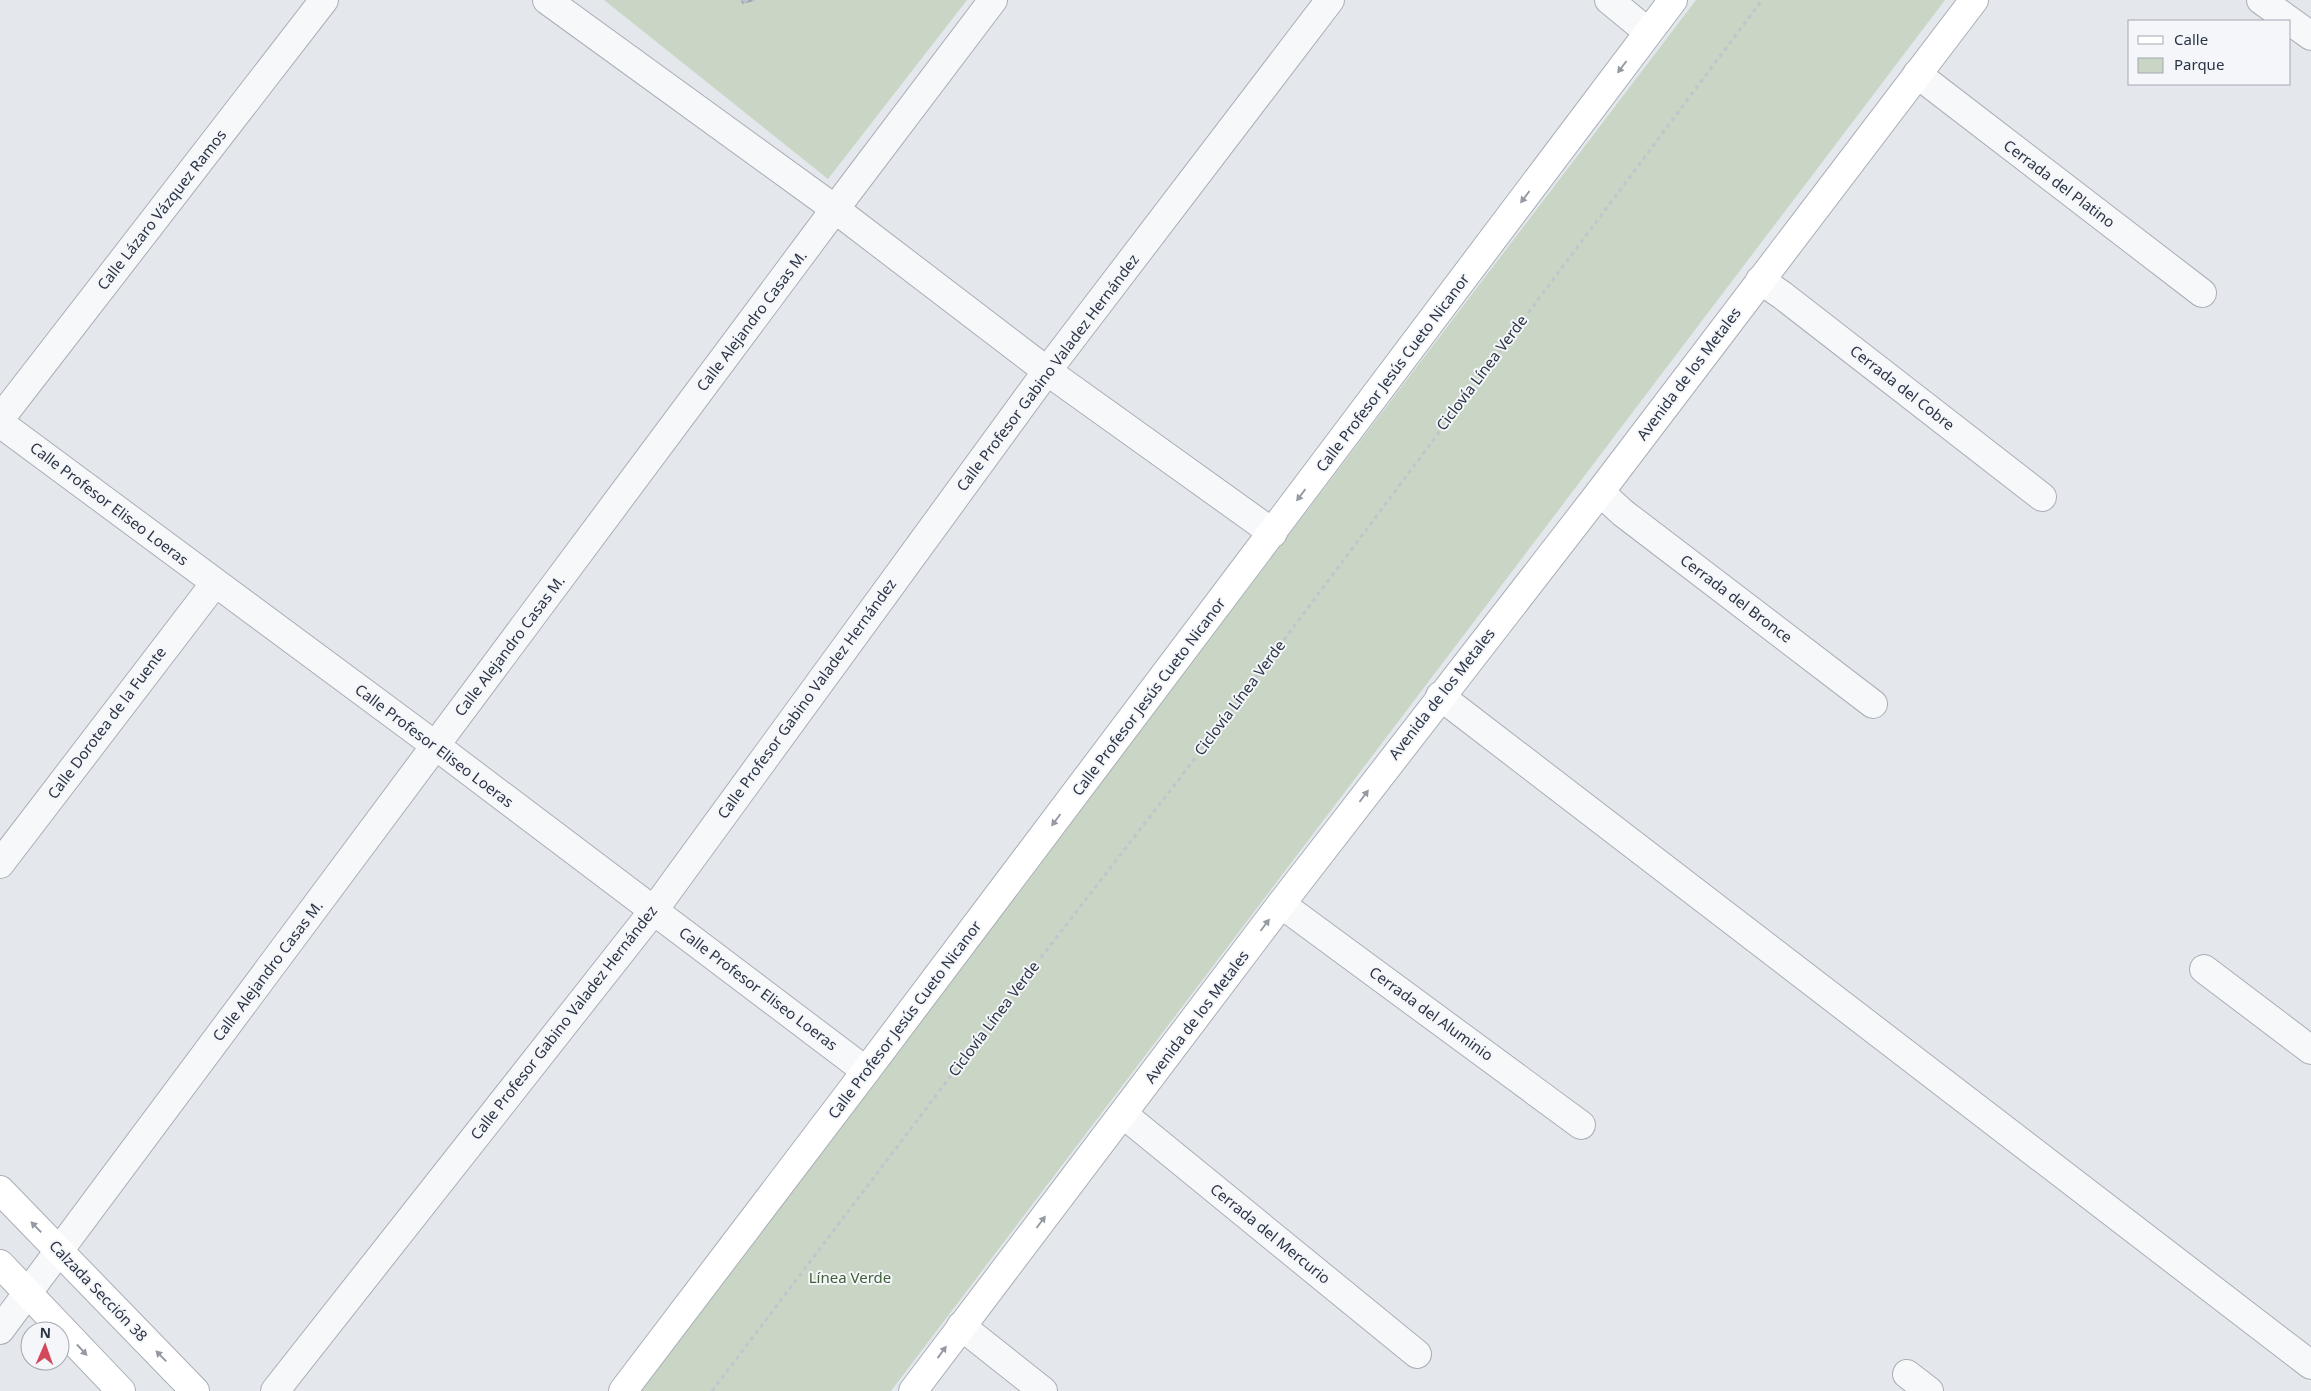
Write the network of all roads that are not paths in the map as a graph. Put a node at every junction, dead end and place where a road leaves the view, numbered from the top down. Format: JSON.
{"nodes":[{"id":1,"x":324,"y":0,"type":"edge"},
{"id":2,"x":547,"y":0,"type":"edge"},
{"id":3,"x":993,"y":0,"type":"edge"},
{"id":4,"x":1330,"y":0,"type":"edge"},
{"id":5,"x":1609,"y":0,"type":"edge"},
{"id":6,"x":1673,"y":0,"type":"edge"},
{"id":7,"x":1974,"y":0,"type":"edge"},
{"id":8,"x":2261,"y":0,"type":"edge"},
{"id":9,"x":2289,"y":20,"type":"edge"},
{"id":10,"x":2291,"y":22,"type":"edge"},
{"id":11,"x":1648,"y":32,"type":"junction"},
{"id":12,"x":2311,"y":36,"type":"edge"},
{"id":13,"x":1917,"y":74,"type":"junction"},
{"id":14,"x":835,"y":209,"type":"junction"},
{"id":15,"x":1760,"y":280,"type":"junction"},
{"id":16,"x":2202,"y":292,"type":"dead end"},
{"id":17,"x":1047,"y":371,"type":"junction"},
{"id":18,"x":0,"y":421,"type":"edge"},
{"id":19,"x":1600,"y":492,"type":"junction"},
{"id":20,"x":2042,"y":498,"type":"dead end"},
{"id":21,"x":1273,"y":533,"type":"junction"},
{"id":22,"x":215,"y":582,"type":"junction"},
{"id":23,"x":1440,"y":696,"type":"junction"},
{"id":24,"x":1873,"y":704,"type":"dead end"},
{"id":25,"x":436,"y":746,"type":"junction"},
{"id":26,"x":0,"y":864,"type":"edge"},
{"id":27,"x":1281,"y":904,"type":"junction"},
{"id":28,"x":654,"y":910,"type":"junction"},
{"id":29,"x":2204,"y":969,"type":"dead end"},
{"id":30,"x":2311,"y":1050,"type":"edge"},
{"id":31,"x":866,"y":1072,"type":"junction"},
{"id":32,"x":1124,"y":1114,"type":"junction"},
{"id":33,"x":1581,"y":1125,"type":"dead end"},
{"id":34,"x":0,"y":1190,"type":"edge"},
{"id":35,"x":58,"y":1250,"type":"junction"},
{"id":36,"x":0,"y":1264,"type":"edge"},
{"id":37,"x":28,"y":1293,"type":"junction"},
{"id":38,"x":961,"y":1326,"type":"junction"},
{"id":39,"x":0,"y":1330,"type":"edge"},
{"id":40,"x":1417,"y":1354,"type":"dead end"},
{"id":41,"x":2311,"y":1365,"type":"edge"},
{"id":42,"x":1907,"y":1374,"type":"dead end"},
{"id":43,"x":121,"y":1391,"type":"edge"},
{"id":44,"x":195,"y":1391,"type":"edge"},
{"id":45,"x":275,"y":1391,"type":"edge"},
{"id":46,"x":623,"y":1391,"type":"edge"},
{"id":47,"x":914,"y":1391,"type":"edge"},
{"id":48,"x":1043,"y":1391,"type":"edge"},
{"id":49,"x":1929,"y":1391,"type":"edge"}],
"edges":[{"from":1,"to":18,"type":"street","name":"Calle Lázaro Vázquez Ramos"},
{"from":2,"to":14,"type":"street"},
{"from":3,"to":14,"type":"street","name":"Calle Alejandro Casas M."},
{"from":4,"to":17,"type":"street","name":"Calle Profesor Gabino Valadez Hernández"},
{"from":5,"to":11,"type":"street"},
{"from":6,"to":11,"type":"street","name":"Calle Profesor Jesús Cueto Nicanor"},
{"from":7,"to":13,"type":"street","name":"Avenida de los Metales"},
{"from":8,"to":9,"type":"street"},
{"from":10,"to":12,"type":"street"},
{"from":11,"to":21,"type":"street","name":"Calle Profesor Jesús Cueto Nicanor","one_way":true},
{"from":13,"to":15,"type":"street","name":"Avenida de los Metales"},
{"from":13,"to":16,"type":"street","name":"Cerrada del Platino"},
{"from":14,"to":17,"type":"street"},
{"from":14,"to":25,"type":"street","name":"Calle Alejandro Casas M."},
{"from":15,"to":19,"type":"street","name":"Avenida de los Metales"},
{"from":15,"to":20,"type":"street","name":"Cerrada del Cobre"},
{"from":17,"to":21,"type":"street"},
{"from":17,"to":28,"type":"street","name":"Calle Profesor Gabino Valadez Hernández"},
{"from":18,"to":22,"type":"street","name":"Calle Profesor Eliseo Loeras"},
{"from":19,"to":23,"type":"street","name":"Avenida de los Metales"},
{"from":19,"to":24,"type":"street","name":"Cerrada del Bronce"},
{"from":21,"to":31,"type":"street","name":"Calle Profesor Jesús Cueto Nicanor","one_way":true},
{"from":22,"to":25,"type":"street","name":"Calle Profesor Eliseo Loeras"},
{"from":22,"to":26,"type":"street","name":"Calle Dorotea de la Fuente"},
{"from":27,"to":23,"type":"street","name":"Avenida de los Metales","one_way":true},
{"from":23,"to":41,"type":"street"},
{"from":25,"to":28,"type":"street","name":"Calle Profesor Eliseo Loeras"},
{"from":25,"to":35,"type":"street","name":"Calle Alejandro Casas M."},
{"from":32,"to":27,"type":"street","name":"Avenida de los Metales","one_way":true},
{"from":27,"to":33,"type":"street","name":"Cerrada del Aluminio"},
{"from":28,"to":31,"type":"street","name":"Calle Profesor Eliseo Loeras"},
{"from":28,"to":45,"type":"street","name":"Calle Profesor Gabino Valadez Hernández"},
{"from":29,"to":30,"type":"street"},
{"from":31,"to":46,"type":"street","name":"Calle Profesor Jesús Cueto Nicanor"},
{"from":38,"to":32,"type":"street","name":"Avenida de los Metales","one_way":true},
{"from":32,"to":40,"type":"street","name":"Cerrada del Mercurio"},
{"from":35,"to":34,"type":"street","name":"Calzada Sección 38","one_way":true},
{"from":35,"to":37,"type":"street","name":"Calle Alejandro Casas M."},
{"from":44,"to":35,"type":"street","name":"Calzada Sección 38","one_way":true},
{"from":36,"to":37,"type":"street"},
{"from":37,"to":39,"type":"street","name":"Calle Alejandro Casas M."},
{"from":37,"to":43,"type":"street","one_way":true},
{"from":47,"to":38,"type":"street","name":"Avenida de los Metales","one_way":true},
{"from":38,"to":48,"type":"street"},
{"from":42,"to":49,"type":"street"}]}
